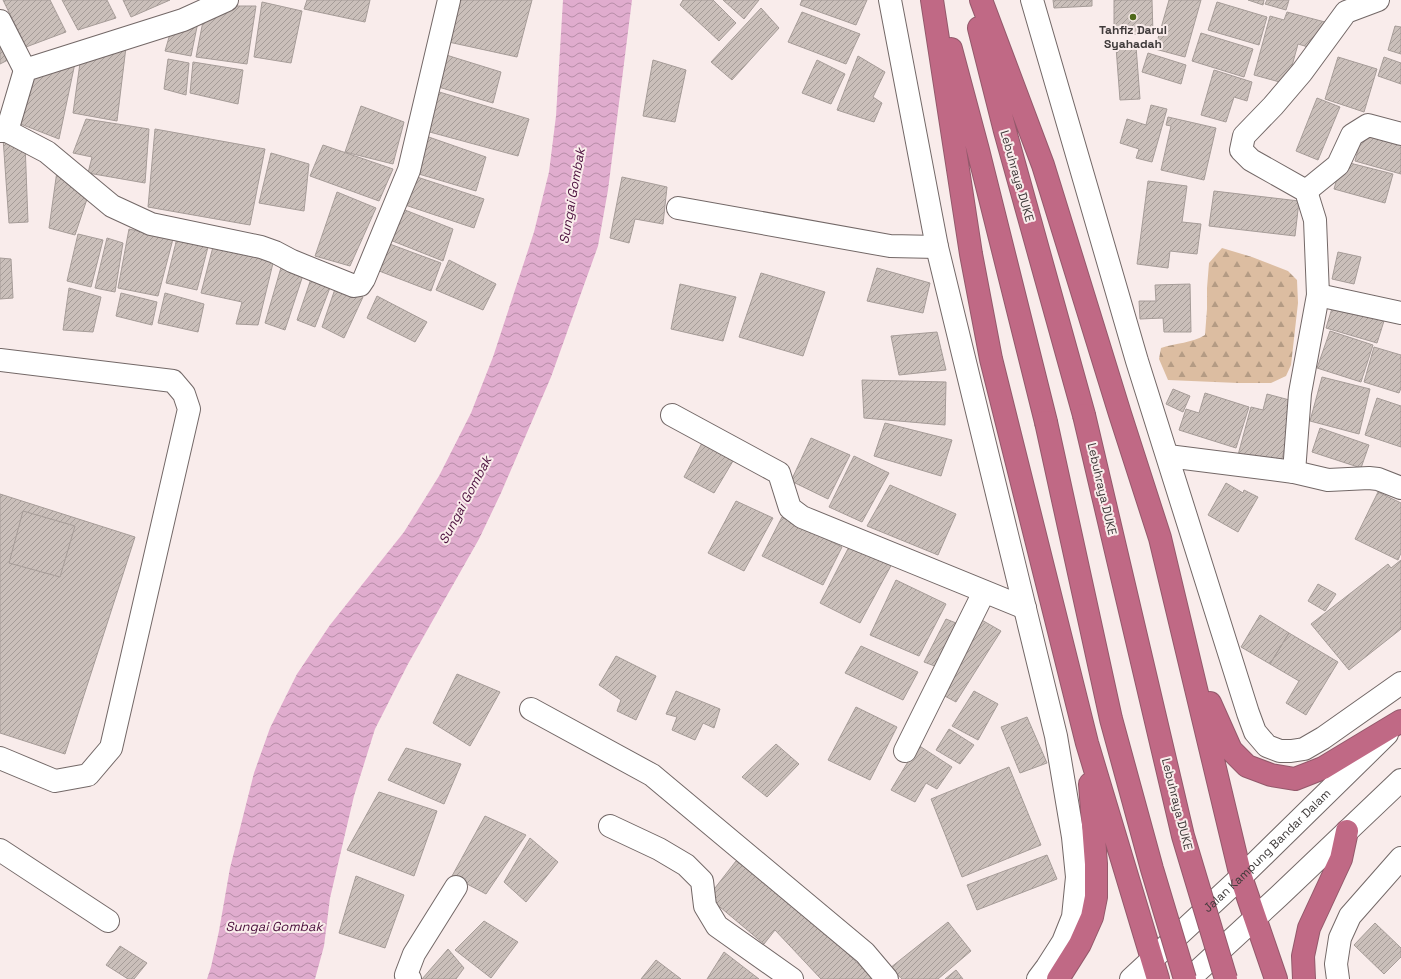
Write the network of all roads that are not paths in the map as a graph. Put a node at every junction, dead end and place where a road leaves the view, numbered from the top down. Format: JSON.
{"nodes":[{"id":1,"x":227,"y":0,"type":"edge"},
{"id":2,"x":449,"y":0,"type":"edge"},
{"id":3,"x":890,"y":0,"type":"edge"},
{"id":4,"x":932,"y":0,"type":"edge"},
{"id":5,"x":938,"y":0,"type":"edge"},
{"id":6,"x":971,"y":0,"type":"edge"},
{"id":7,"x":981,"y":0,"type":"edge"},
{"id":8,"x":1032,"y":0,"type":"edge"},
{"id":9,"x":1378,"y":0,"type":"edge"},
{"id":10,"x":0,"y":21,"type":"edge"},
{"id":11,"x":25,"y":70,"type":"junction"},
{"id":12,"x":4,"y":131,"type":"edge"},
{"id":13,"x":1401,"y":134,"type":"edge"},
{"id":14,"x":1306,"y":191,"type":"junction"},
{"id":15,"x":678,"y":208,"type":"dead end"},
{"id":16,"x":937,"y":246,"type":"junction"},
{"id":17,"x":1318,"y":295,"type":"junction"},
{"id":18,"x":1401,"y":313,"type":"edge"},
{"id":19,"x":0,"y":360,"type":"edge"},
{"id":20,"x":672,"y":415,"type":"dead end"},
{"id":21,"x":1168,"y":456,"type":"junction"},
{"id":22,"x":1294,"y":472,"type":"junction"},
{"id":23,"x":1401,"y":488,"type":"edge"},
{"id":24,"x":984,"y":592,"type":"junction"},
{"id":25,"x":1025,"y":608,"type":"junction"},
{"id":26,"x":1194,"y":678,"type":"junction"},
{"id":27,"x":1401,"y":684,"type":"edge"},
{"id":28,"x":531,"y":709,"type":"dead end"},
{"id":29,"x":1401,"y":721,"type":"edge"},
{"id":30,"x":1086,"y":744,"type":"junction"},
{"id":31,"x":905,"y":751,"type":"dead end"},
{"id":32,"x":0,"y":758,"type":"edge"},
{"id":33,"x":1401,"y":780,"type":"edge"},
{"id":34,"x":610,"y":826,"type":"dead end"},
{"id":35,"x":1347,"y":831,"type":"junction"},
{"id":36,"x":0,"y":850,"type":"edge"},
{"id":37,"x":1401,"y":858,"type":"edge"},
{"id":38,"x":1241,"y":877,"type":"junction"},
{"id":39,"x":456,"y":887,"type":"dead end"},
{"id":40,"x":1256,"y":917,"type":"junction"},
{"id":41,"x":108,"y":921,"type":"dead end"},
{"id":42,"x":1155,"y":969,"type":"edge"},
{"id":43,"x":410,"y":979,"type":"edge"},
{"id":44,"x":792,"y":979,"type":"edge"},
{"id":45,"x":887,"y":979,"type":"edge"},
{"id":46,"x":1038,"y":979,"type":"edge"},
{"id":47,"x":1058,"y":979,"type":"edge"},
{"id":48,"x":1131,"y":979,"type":"edge"},
{"id":49,"x":1185,"y":979,"type":"edge"},
{"id":50,"x":1189,"y":979,"type":"edge"},
{"id":51,"x":1226,"y":979,"type":"edge"},
{"id":52,"x":1276,"y":979,"type":"edge"},
{"id":53,"x":1304,"y":979,"type":"edge"},
{"id":54,"x":1338,"y":979,"type":"edge"}],
"edges":[{"from":1,"to":11,"type":"street"},
{"from":2,"to":12,"type":"street"},
{"from":3,"to":16,"type":"street"},
{"from":4,"to":30,"type":"highway"},
{"from":5,"to":49,"type":"highway","bridge":true},
{"from":6,"to":51,"type":"highway","name":"Lebuhraya DUKE","bridge":true},
{"from":7,"to":26,"type":"highway"},
{"from":8,"to":21,"type":"street"},
{"from":9,"to":14,"type":"street"},
{"from":10,"to":11,"type":"street"},
{"from":11,"to":12,"type":"street"},
{"from":13,"to":14,"type":"street"},
{"from":14,"to":17,"type":"street"},
{"from":15,"to":16,"type":"street"},
{"from":16,"to":25,"type":"street"},
{"from":17,"to":18,"type":"street"},
{"from":17,"to":22,"type":"street"},
{"from":19,"to":32,"type":"street"},
{"from":20,"to":24,"type":"street"},
{"from":21,"to":22,"type":"street"},
{"from":21,"to":27,"type":"street"},
{"from":22,"to":23,"type":"street"},
{"from":24,"to":25,"type":"street"},
{"from":24,"to":31,"type":"street"},
{"from":25,"to":46,"type":"street"},
{"from":26,"to":29,"type":"highway"},
{"from":26,"to":38,"type":"highway"},
{"from":28,"to":45,"type":"street"},
{"from":29,"to":38,"type":"street","name":"Jalan Kampung Bandar Dalam"},
{"from":30,"to":42,"type":"highway"},
{"from":30,"to":47,"type":"highway"},
{"from":33,"to":35,"type":"street"},
{"from":34,"to":44,"type":"street"},
{"from":35,"to":40,"type":"street"},
{"from":35,"to":53,"type":"highway"},
{"from":36,"to":41,"type":"street"},
{"from":37,"to":54,"type":"street"},
{"from":38,"to":40,"type":"highway"},
{"from":38,"to":42,"type":"street","name":"Jalan Kampung Bandar Dalam"},
{"from":39,"to":43,"type":"street"},
{"from":40,"to":50,"type":"street"},
{"from":40,"to":52,"type":"highway"},
{"from":42,"to":48,"type":"street","name":"Jalan Kampung Bandar Dalam"}]}
